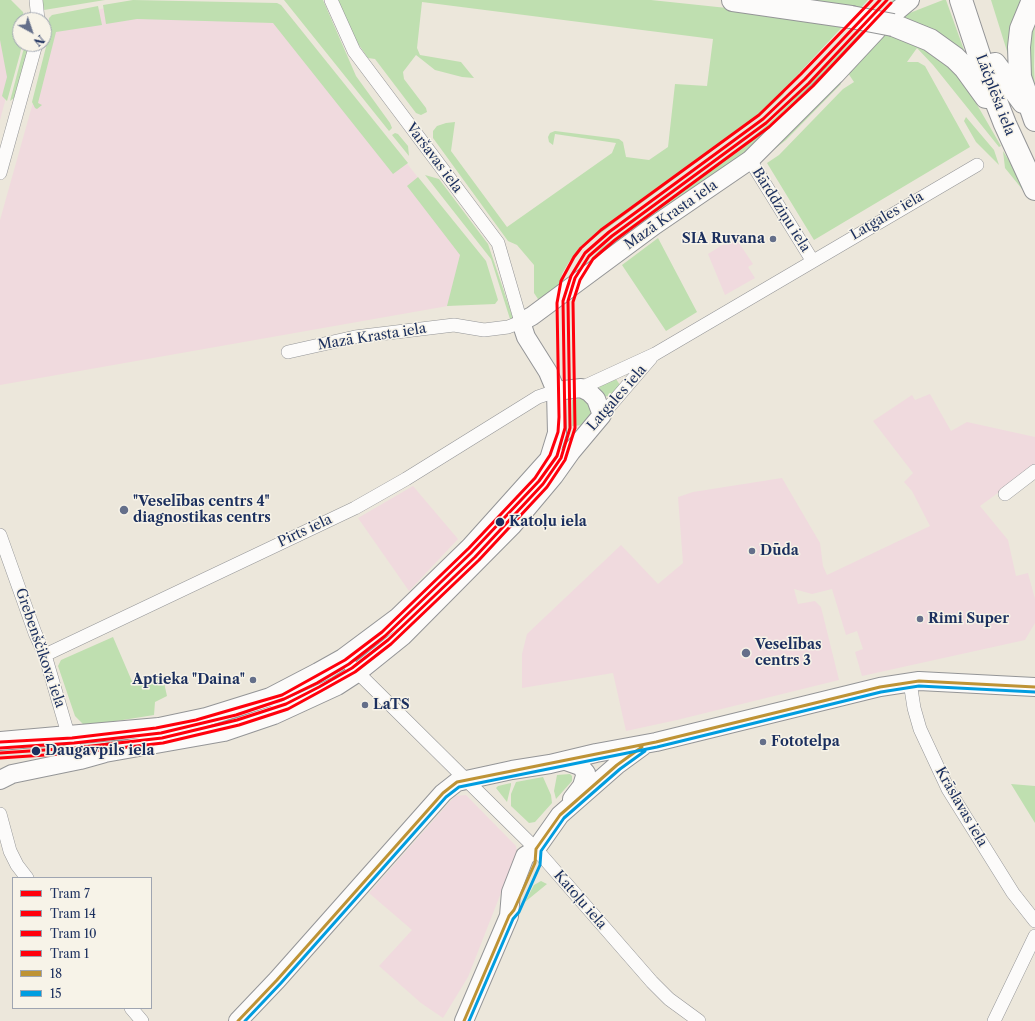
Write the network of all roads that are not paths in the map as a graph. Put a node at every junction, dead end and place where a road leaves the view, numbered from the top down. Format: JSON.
{"nodes":[{"id":1,"x":36,"y":0,"type":"edge"},
{"id":2,"x":331,"y":0,"type":"edge"},
{"id":3,"x":733,"y":0,"type":"edge"},
{"id":4,"x":910,"y":0,"type":"edge"},
{"id":5,"x":961,"y":0,"type":"edge"},
{"id":6,"x":976,"y":0,"type":"edge"},
{"id":7,"x":1033,"y":0,"type":"edge"},
{"id":8,"x":37,"y":12,"type":"edge"},
{"id":9,"x":888,"y":23,"type":"junction"},
{"id":10,"x":34,"y":52,"type":"edge"},
{"id":11,"x":995,"y":64,"type":"junction"},
{"id":12,"x":1034,"y":118,"type":"edge"},
{"id":13,"x":1005,"y":124,"type":"junction"},
{"id":14,"x":750,"y":160,"type":"junction"},
{"id":15,"x":1035,"y":160,"type":"edge"},
{"id":16,"x":976,"y":165,"type":"dead end"},
{"id":17,"x":0,"y":174,"type":"edge"},
{"id":18,"x":1035,"y":189,"type":"edge"},
{"id":19,"x":812,"y":260,"type":"junction"},
{"id":20,"x":521,"y":322,"type":"junction"},
{"id":21,"x":288,"y":352,"type":"dead end"},
{"id":22,"x":654,"y":354,"type":"junction"},
{"id":23,"x":581,"y":388,"type":"junction"},
{"id":24,"x":556,"y":391,"type":"junction"},
{"id":25,"x":602,"y":415,"type":"junction"},
{"id":26,"x":1035,"y":471,"type":"edge"},
{"id":27,"x":1005,"y":494,"type":"dead end"},
{"id":28,"x":0,"y":534,"type":"edge"},
{"id":29,"x":45,"y":655,"type":"junction"},
{"id":30,"x":343,"y":658,"type":"junction"},
{"id":31,"x":357,"y":673,"type":"junction"},
{"id":32,"x":910,"y":682,"type":"junction"},
{"id":33,"x":1035,"y":687,"type":"edge"},
{"id":34,"x":68,"y":734,"type":"junction"},
{"id":35,"x":0,"y":741,"type":"edge"},
{"id":36,"x":646,"y":744,"type":"junction"},
{"id":37,"x":80,"y":760,"type":"junction"},
{"id":38,"x":566,"y":761,"type":"junction"},
{"id":39,"x":467,"y":779,"type":"junction"},
{"id":40,"x":0,"y":780,"type":"edge"},
{"id":41,"x":0,"y":814,"type":"edge"},
{"id":42,"x":560,"y":815,"type":"junction"},
{"id":43,"x":536,"y":849,"type":"junction"},
{"id":44,"x":26,"y":877,"type":"edge"},
{"id":45,"x":1035,"y":921,"type":"edge"},
{"id":46,"x":1035,"y":936,"type":"edge"},
{"id":47,"x":132,"y":1009,"type":"edge"},
{"id":48,"x":142,"y":1021,"type":"edge"},
{"id":49,"x":238,"y":1021,"type":"edge"},
{"id":50,"x":464,"y":1021,"type":"edge"},
{"id":51,"x":699,"y":1021,"type":"edge"},
{"id":52,"x":994,"y":1021,"type":"edge"}],
"edges":[{"from":1,"to":8,"type":"street"},
{"from":2,"to":20,"type":"street","name":"Varšavas iela"},
{"from":3,"to":9,"type":"highway","bridge":true},
{"from":4,"to":9,"type":"street","name":"Mazā Krasta iela"},
{"from":5,"to":13,"type":"highway","name":"Lāčplēša iela"},
{"from":6,"to":11,"type":"highway","name":"Lāčplēša iela"},
{"from":7,"to":12,"type":"highway"},
{"from":9,"to":13,"type":"highway"},
{"from":9,"to":14,"type":"street","name":"Mazā Krasta iela"},
{"from":10,"to":17,"type":"street"},
{"from":11,"to":12,"type":"highway"},
{"from":11,"to":15,"type":"highway","name":"Lāčplēša iela"},
{"from":13,"to":18,"type":"highway","name":"Lāčplēša iela"},
{"from":14,"to":19,"type":"street","name":"Bārddziņu iela"},
{"from":14,"to":20,"type":"street","name":"Mazā Krasta iela"},
{"from":16,"to":19,"type":"street","name":"Latgales iela"},
{"from":19,"to":22,"type":"street","name":"Latgales iela"},
{"from":20,"to":21,"type":"street","name":"Mazā Krasta iela"},
{"from":20,"to":24,"type":"street"},
{"from":22,"to":23,"type":"street","name":"Latgales iela"},
{"from":22,"to":25,"type":"street","name":"Latgales iela"},
{"from":23,"to":24,"type":"street","name":"Latgales iela"},
{"from":23,"to":25,"type":"street"},
{"from":24,"to":29,"type":"street","name":"Pirts iela"},
{"from":24,"to":30,"type":"street"},
{"from":25,"to":31,"type":"street","name":"Latgales iela"},
{"from":26,"to":27,"type":"street"},
{"from":28,"to":29,"type":"street","name":"Grebenščikova iela"},
{"from":29,"to":34,"type":"street","name":"Grebenščikova iela"},
{"from":30,"to":31,"type":"street","name":"Katoļu iela"},
{"from":30,"to":34,"type":"street"},
{"from":31,"to":37,"type":"street","name":"Latgales iela"},
{"from":31,"to":39,"type":"street","name":"Katoļu iela"},
{"from":32,"to":33,"type":"street"},
{"from":32,"to":36,"type":"street"},
{"from":32,"to":45,"type":"street","name":"Krāslavas iela"},
{"from":34,"to":35,"type":"street"},
{"from":34,"to":37,"type":"street","name":"Grebenščikova iela"},
{"from":36,"to":38,"type":"street"},
{"from":36,"to":42,"type":"street"},
{"from":37,"to":40,"type":"street","name":"Latgales iela"},
{"from":38,"to":39,"type":"street"},
{"from":38,"to":42,"type":"street"},
{"from":39,"to":43,"type":"street","name":"Katoļu iela"},
{"from":39,"to":49,"type":"street"},
{"from":41,"to":44,"type":"street"},
{"from":42,"to":43,"type":"street"},
{"from":43,"to":50,"type":"street"},
{"from":43,"to":51,"type":"street","name":"Katoļu iela"},
{"from":46,"to":52,"type":"street"},
{"from":47,"to":48,"type":"street"}]}
